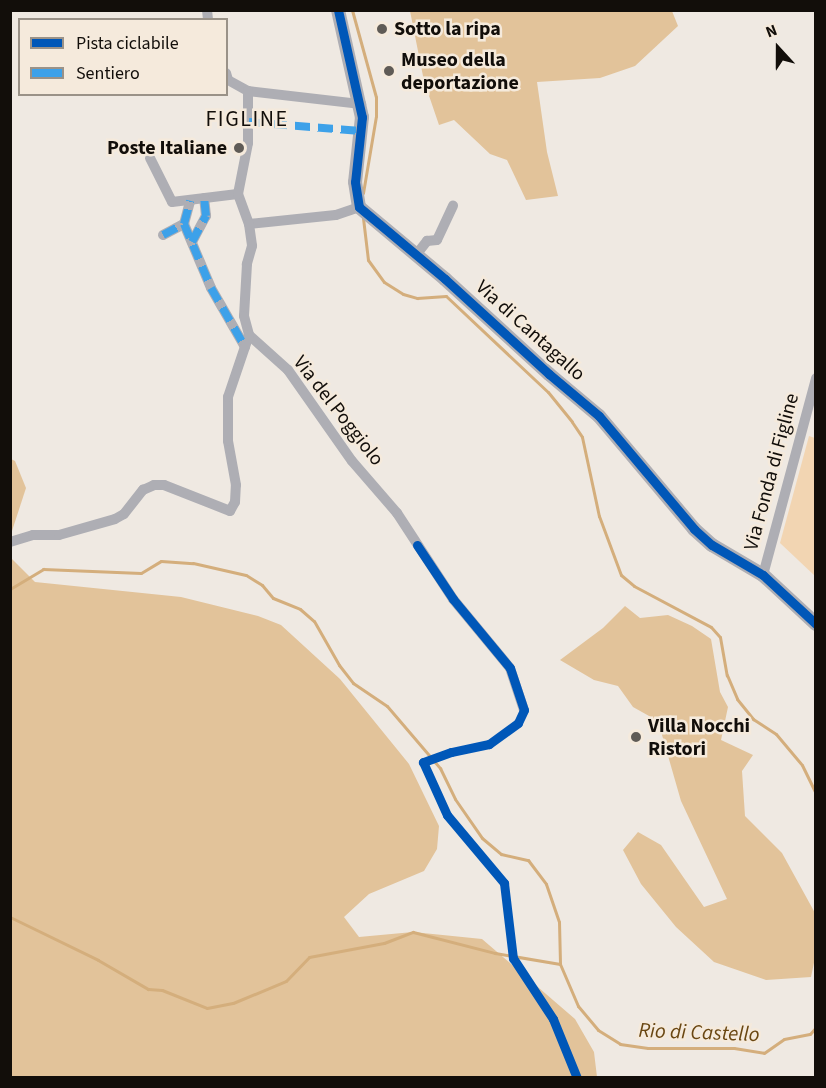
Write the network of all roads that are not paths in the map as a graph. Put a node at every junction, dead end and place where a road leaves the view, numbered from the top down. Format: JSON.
{"nodes":[{"id":1,"x":338,"y":10,"type":"edge"},
{"id":2,"x":228,"y":78,"type":"edge"},
{"id":3,"x":248,"y":91,"type":"junction"},
{"id":4,"x":361,"y":104,"type":"junction"},
{"id":5,"x":150,"y":158,"type":"dead end"},
{"id":6,"x":238,"y":194,"type":"junction"},
{"id":7,"x":204,"y":198,"type":"junction"},
{"id":8,"x":190,"y":201,"type":"junction"},
{"id":9,"x":453,"y":206,"type":"dead end"},
{"id":10,"x":363,"y":211,"type":"junction"},
{"id":11,"x":184,"y":224,"type":"junction"},
{"id":12,"x":249,"y":224,"type":"junction"},
{"id":13,"x":163,"y":235,"type":"dead end"},
{"id":14,"x":192,"y":242,"type":"junction"},
{"id":15,"x":416,"y":255,"type":"junction"},
{"id":16,"x":249,"y":335,"type":"junction"},
{"id":17,"x":245,"y":347,"type":"junction"},
{"id":18,"x":816,"y":378,"type":"edge"},
{"id":19,"x":10,"y":542,"type":"edge"},
{"id":20,"x":763,"y":575,"type":"junction"},
{"id":21,"x":816,"y":624,"type":"edge"},
{"id":22,"x":524,"y":710,"type":"dead end"}],
"edges":[{"from":1,"to":4,"type":"street"},
{"from":2,"to":3,"type":"street"},
{"from":3,"to":4,"type":"street"},
{"from":3,"to":6,"type":"street"},
{"from":4,"to":10,"type":"street"},
{"from":5,"to":8,"type":"street"},
{"from":6,"to":7,"type":"street"},
{"from":6,"to":12,"type":"street"},
{"from":7,"to":8,"type":"street"},
{"from":7,"to":14,"type":"street"},
{"from":8,"to":11,"type":"street"},
{"from":9,"to":15,"type":"street"},
{"from":10,"to":12,"type":"street"},
{"from":10,"to":15,"type":"street","name":"Via di Cantagallo"},
{"from":11,"to":13,"type":"street"},
{"from":11,"to":14,"type":"street"},
{"from":12,"to":16,"type":"street"},
{"from":14,"to":17,"type":"street"},
{"from":15,"to":20,"type":"street","name":"Via di Cantagallo"},
{"from":16,"to":17,"type":"street"},
{"from":16,"to":22,"type":"street","name":"Via del Poggiolo"},
{"from":17,"to":19,"type":"street"},
{"from":18,"to":20,"type":"street","name":"Via Fonda di Figline"},
{"from":20,"to":21,"type":"street","name":"Via di Cantagallo"}]}
